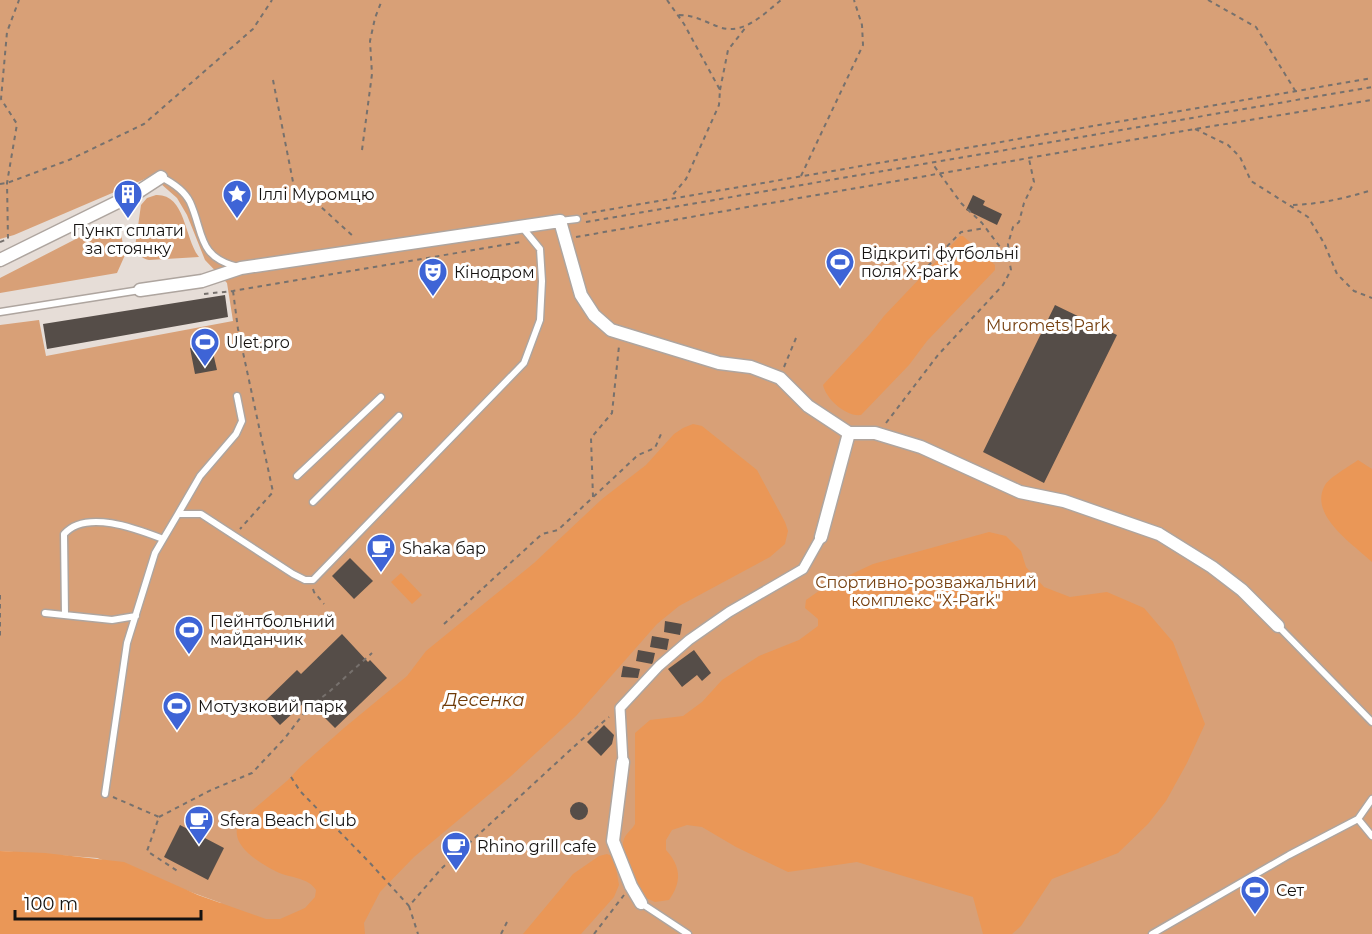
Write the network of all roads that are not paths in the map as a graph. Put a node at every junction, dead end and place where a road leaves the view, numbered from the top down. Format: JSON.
{"nodes":[{"id":1,"x":161,"y":177,"type":"joint"},
{"id":2,"x":577,"y":219,"type":"road end"},
{"id":3,"x":560,"y":221,"type":"junction"},
{"id":4,"x":521,"y":226,"type":"junction"},
{"id":5,"x":0,"y":260,"type":"edge"},
{"id":6,"x":241,"y":268,"type":"junction"},
{"id":7,"x":140,"y":290,"type":"joint"},
{"id":8,"x":0,"y":312,"type":"edge"},
{"id":9,"x":237,"y":396,"type":"dead end"},
{"id":10,"x":381,"y":397,"type":"dead end"},
{"id":11,"x":399,"y":417,"type":"dead end"},
{"id":12,"x":849,"y":433,"type":"junction"},
{"id":13,"x":297,"y":476,"type":"dead end"},
{"id":14,"x":313,"y":502,"type":"dead end"},
{"id":15,"x":178,"y":514,"type":"junction"},
{"id":16,"x":820,"y":537,"type":"joint"},
{"id":17,"x":163,"y":539,"type":"junction"},
{"id":18,"x":45,"y":612,"type":"dead end"},
{"id":19,"x":65,"y":615,"type":"junction"},
{"id":20,"x":135,"y":616,"type":"junction"},
{"id":21,"x":1278,"y":627,"type":"joint"},
{"id":22,"x":1372,"y":722,"type":"edge"},
{"id":23,"x":624,"y":762,"type":"joint"},
{"id":24,"x":105,"y":794,"type":"road end"},
{"id":25,"x":1372,"y":799,"type":"edge"},
{"id":26,"x":1359,"y":819,"type":"junction"},
{"id":27,"x":1372,"y":836,"type":"edge"},
{"id":28,"x":641,"y":903,"type":"joint"},
{"id":29,"x":688,"y":934,"type":"edge"},
{"id":30,"x":1152,"y":934,"type":"edge"}],
"edges":[{"from":1,"to":5,"type":"street"},
{"from":1,"to":6,"type":"lane"},
{"from":2,"to":3,"type":"lane"},
{"from":3,"to":4,"type":"street"},
{"from":3,"to":12,"type":"street"},
{"from":4,"to":6,"type":"street"},
{"from":4,"to":15,"type":"lane"},
{"from":6,"to":7,"type":"street"},
{"from":7,"to":8,"type":"lane"},
{"from":9,"to":15,"type":"lane"},
{"from":10,"to":13,"type":"lane"},
{"from":11,"to":14,"type":"lane"},
{"from":12,"to":16,"type":"street"},
{"from":12,"to":21,"type":"street"},
{"from":15,"to":17,"type":"lane"},
{"from":16,"to":23,"type":"street"},
{"from":17,"to":19,"type":"lane"},
{"from":17,"to":20,"type":"lane"},
{"from":18,"to":19,"type":"lane"},
{"from":19,"to":20,"type":"lane"},
{"from":20,"to":24,"type":"lane"},
{"from":21,"to":22,"type":"lane"},
{"from":23,"to":28,"type":"street"},
{"from":25,"to":26,"type":"lane"},
{"from":26,"to":27,"type":"lane"},
{"from":26,"to":30,"type":"lane"},
{"from":28,"to":29,"type":"lane"}]}
